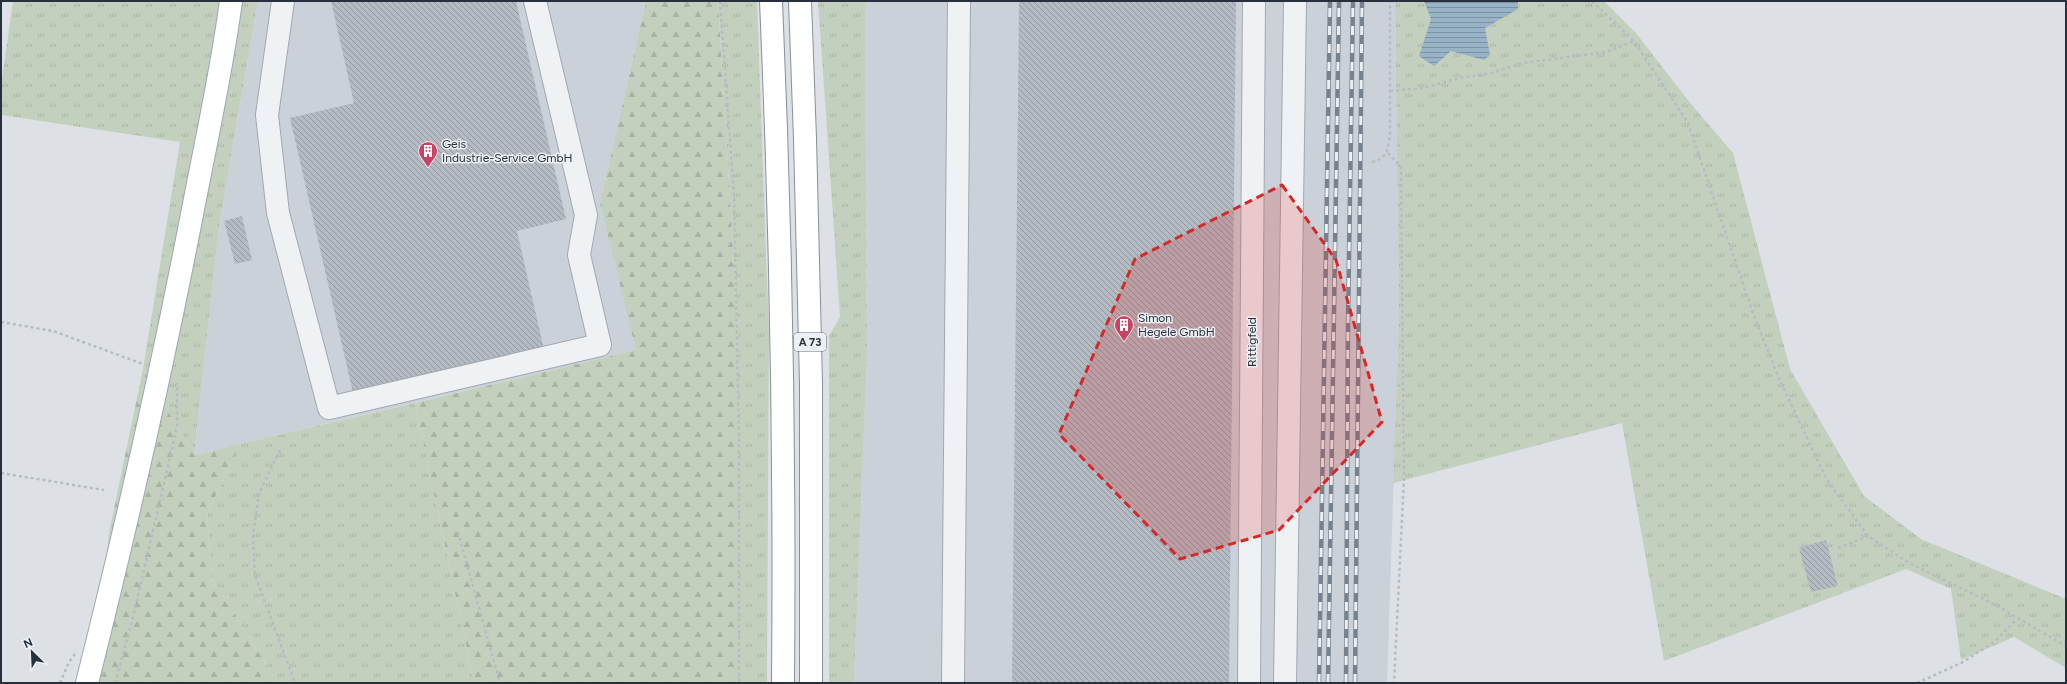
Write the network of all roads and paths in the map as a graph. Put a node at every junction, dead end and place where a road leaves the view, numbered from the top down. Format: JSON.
{"nodes":[{"id":1,"x":231,"y":1,"type":"edge"},
{"id":2,"x":283,"y":1,"type":"edge"},
{"id":3,"x":535,"y":1,"type":"edge"},
{"id":4,"x":720,"y":1,"type":"edge"},
{"id":5,"x":771,"y":1,"type":"edge"},
{"id":6,"x":800,"y":1,"type":"edge"},
{"id":7,"x":960,"y":1,"type":"edge"},
{"id":8,"x":1254,"y":1,"type":"edge"},
{"id":9,"x":1295,"y":1,"type":"edge"},
{"id":10,"x":1390,"y":1,"type":"edge"},
{"id":11,"x":1592,"y":1,"type":"edge"},
{"id":12,"x":1634,"y":41,"type":"junction"},
{"id":13,"x":1390,"y":91,"type":"junction"},
{"id":14,"x":1388,"y":153,"type":"junction"},
{"id":15,"x":1372,"y":162,"type":"dead end"},
{"id":16,"x":1,"y":322,"type":"edge"},
{"id":17,"x":160,"y":370,"type":"junction"},
{"id":18,"x":280,"y":450,"type":"dead end"},
{"id":19,"x":1,"y":473,"type":"edge"},
{"id":20,"x":104,"y":490,"type":"dead end"},
{"id":21,"x":458,"y":532,"type":"dead end"},
{"id":22,"x":1868,"y":536,"type":"junction"},
{"id":23,"x":1838,"y":548,"type":"dead end"},
{"id":24,"x":2017,"y":619,"type":"junction"},
{"id":25,"x":2066,"y":646,"type":"edge"},
{"id":26,"x":87,"y":683,"type":"edge"},
{"id":27,"x":295,"y":683,"type":"edge"},
{"id":28,"x":500,"y":683,"type":"edge"},
{"id":29,"x":739,"y":683,"type":"edge"},
{"id":30,"x":783,"y":683,"type":"edge"},
{"id":31,"x":811,"y":683,"type":"edge"},
{"id":32,"x":953,"y":683,"type":"edge"},
{"id":33,"x":1249,"y":683,"type":"edge"},
{"id":34,"x":1286,"y":683,"type":"edge"},
{"id":35,"x":1394,"y":683,"type":"edge"},
{"id":36,"x":1917,"y":683,"type":"edge"}],
"edges":[{"from":1,"to":17,"type":"main road"},
{"from":2,"to":3,"type":"street"},
{"from":4,"to":29,"type":"path"},
{"from":5,"to":30,"type":"main road","number":"A 73"},
{"from":6,"to":31,"type":"main road","number":"A 73"},
{"from":7,"to":32,"type":"street"},
{"from":8,"to":33,"type":"street","name":"Rittigfeld"},
{"from":9,"to":34,"type":"street"},
{"from":10,"to":13,"type":"path"},
{"from":11,"to":12,"type":"path"},
{"from":12,"to":13,"type":"path"},
{"from":12,"to":22,"type":"path"},
{"from":13,"to":14,"type":"path"},
{"from":14,"to":15,"type":"path"},
{"from":14,"to":35,"type":"path"},
{"from":16,"to":17,"type":"path"},
{"from":17,"to":26,"type":"main road"},
{"from":18,"to":27,"type":"path"},
{"from":19,"to":20,"type":"path"},
{"from":21,"to":28,"type":"path"},
{"from":22,"to":23,"type":"path"},
{"from":22,"to":24,"type":"path"},
{"from":24,"to":25,"type":"path"},
{"from":24,"to":36,"type":"path"}]}
